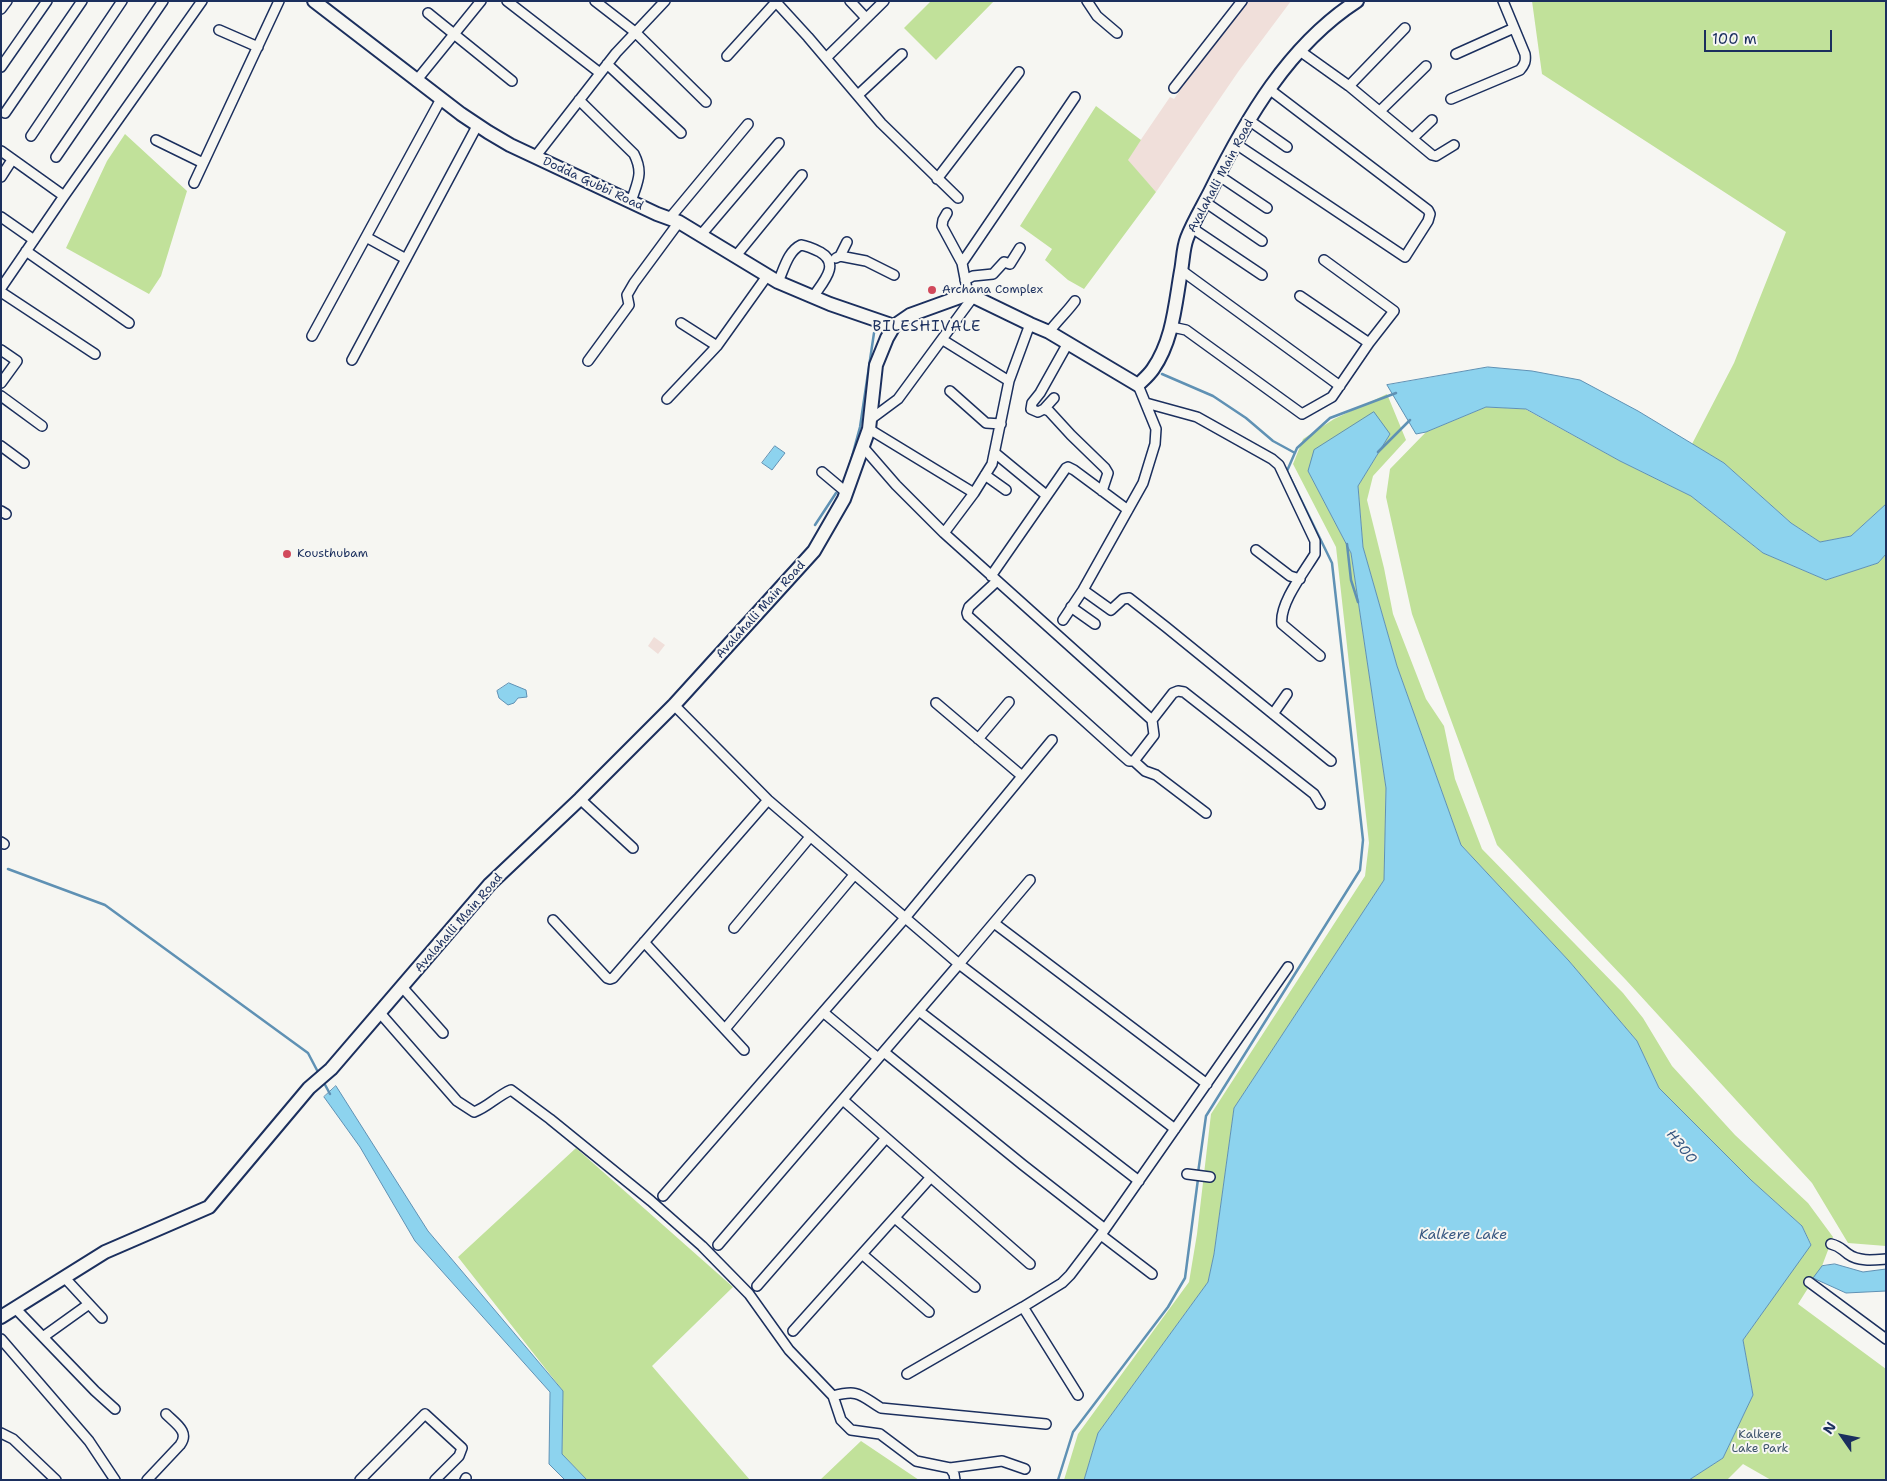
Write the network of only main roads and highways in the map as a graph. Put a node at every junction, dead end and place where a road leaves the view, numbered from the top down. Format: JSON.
{"nodes":[{"id":1,"x":314,"y":1,"type":"edge"},
{"id":2,"x":1357,"y":1,"type":"edge"},
{"id":3,"x":894,"y":326,"type":"junction"},
{"id":4,"x":1,"y":1317,"type":"edge"}],
"edges":[{"from":1,"to":3,"type":"main road","name":"Dodda Gubbi Road"},
{"from":2,"to":3,"type":"main road","name":"Avalahalli Main Road"},
{"from":3,"to":4,"type":"main road","name":"Avalahalli Main Road"}]}
